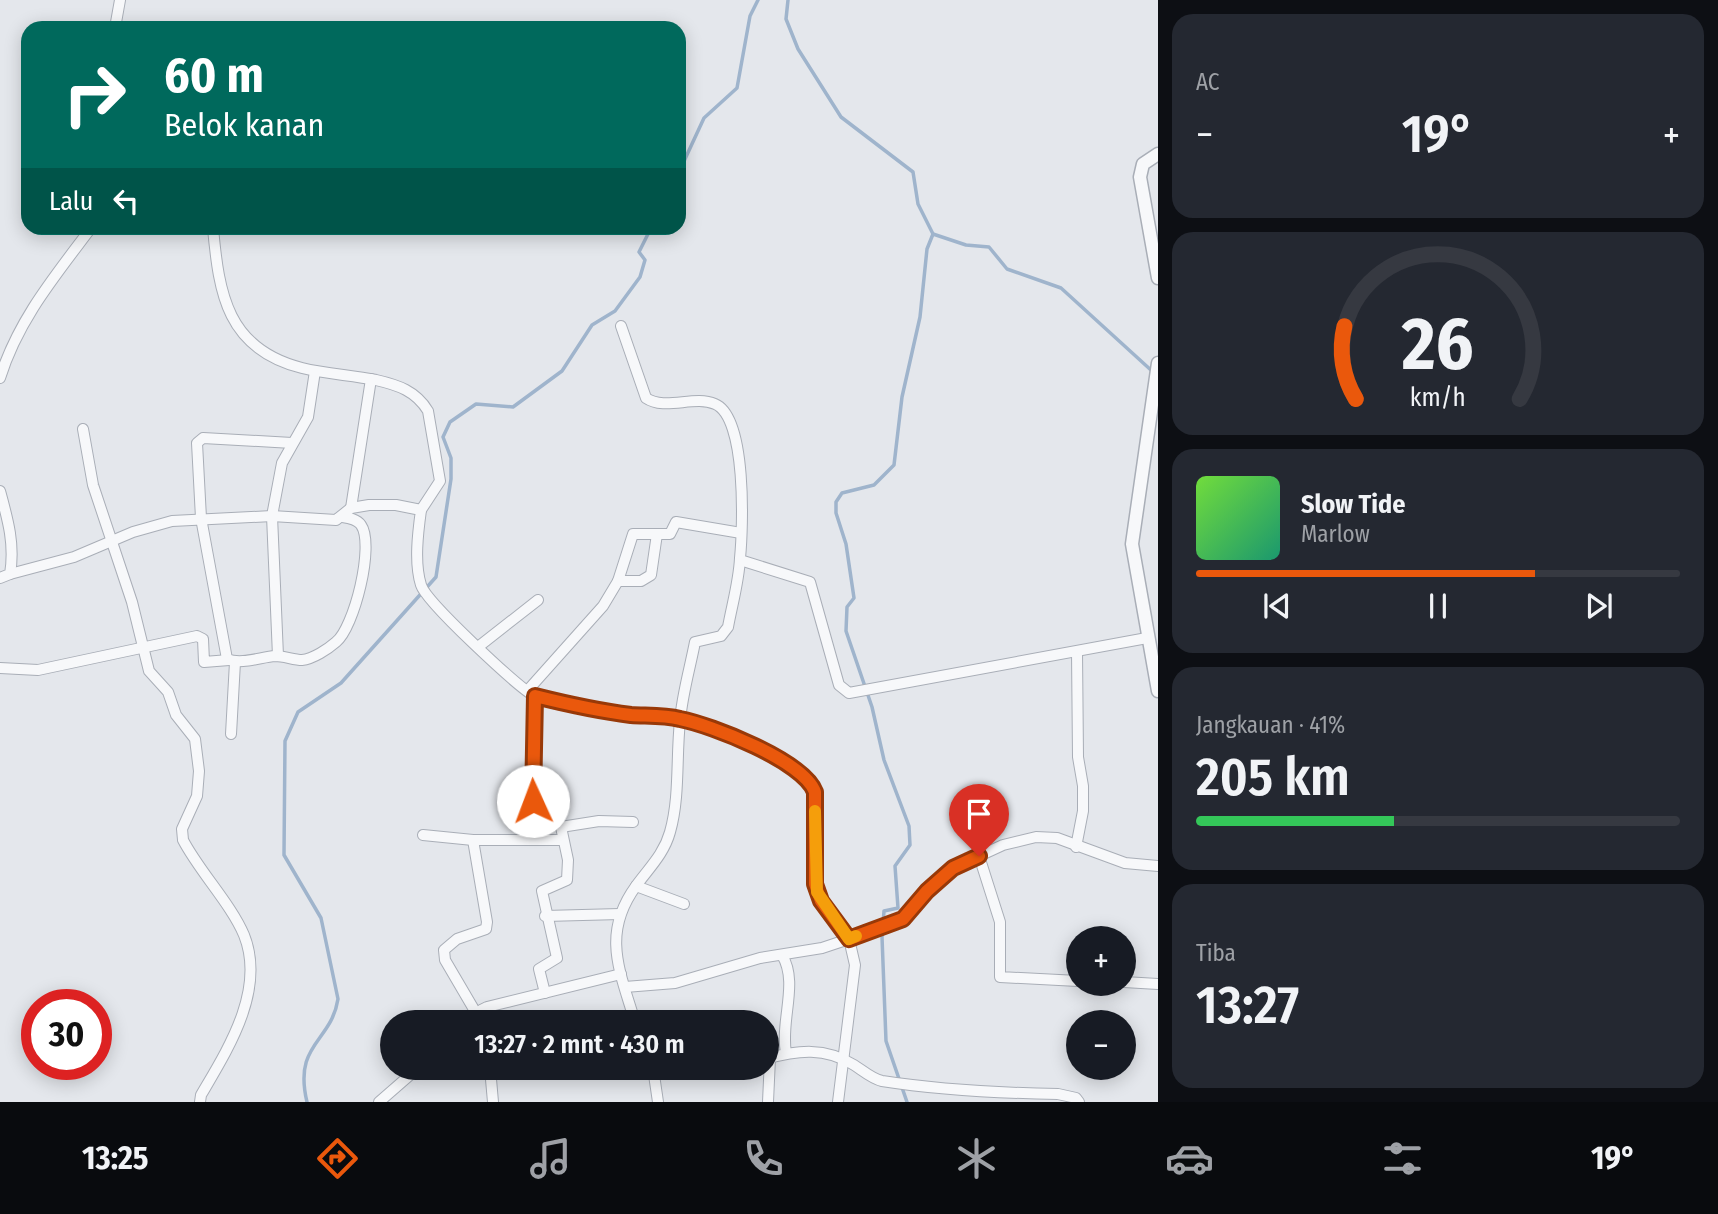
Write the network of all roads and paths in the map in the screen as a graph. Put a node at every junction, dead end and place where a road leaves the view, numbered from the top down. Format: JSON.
{"nodes":[{"id":1,"x":120,"y":0,"type":"edge"},
{"id":2,"x":116,"y":21,"type":"edge"},
{"id":3,"x":1158,"y":154,"type":"edge"},
{"id":4,"x":87,"y":235,"type":"edge"},
{"id":5,"x":214,"y":235,"type":"edge"},
{"id":6,"x":1158,"y":278,"type":"edge"},
{"id":7,"x":621,"y":326,"type":"dead end"},
{"id":8,"x":3,"y":360,"type":"edge"},
{"id":9,"x":1158,"y":363,"type":"edge"},
{"id":10,"x":315,"y":371,"type":"junction"},
{"id":11,"x":0,"y":378,"type":"edge"},
{"id":12,"x":371,"y":379,"type":"junction"},
{"id":13,"x":83,"y":429,"type":"dead end"},
{"id":14,"x":292,"y":443,"type":"junction"},
{"id":15,"x":0,"y":491,"type":"edge"},
{"id":16,"x":351,"y":508,"type":"junction"},
{"id":17,"x":421,"y":510,"type":"junction"},
{"id":18,"x":272,"y":516,"type":"junction"},
{"id":19,"x":342,"y":517,"type":"junction"},
{"id":20,"x":201,"y":518,"type":"junction"},
{"id":21,"x":741,"y":533,"type":"junction"},
{"id":22,"x":657,"y":534,"type":"junction"},
{"id":23,"x":114,"y":541,"type":"junction"},
{"id":24,"x":740,"y":560,"type":"junction"},
{"id":25,"x":5,"y":576,"type":"edge"},
{"id":26,"x":618,"y":581,"type":"junction"},
{"id":27,"x":538,"y":600,"type":"dead end"},
{"id":28,"x":1147,"y":638,"type":"junction"},
{"id":29,"x":144,"y":645,"type":"junction"},
{"id":30,"x":478,"y":647,"type":"junction"},
{"id":31,"x":1077,"y":652,"type":"junction"},
{"id":32,"x":278,"y":656,"type":"junction"},
{"id":33,"x":232,"y":661,"type":"junction"},
{"id":34,"x":0,"y":668,"type":"edge"},
{"id":35,"x":1158,"y":691,"type":"edge"},
{"id":36,"x":532,"y":693,"type":"junction"},
{"id":37,"x":680,"y":719,"type":"junction"},
{"id":38,"x":231,"y":734,"type":"dead end"},
{"id":39,"x":632,"y":822,"type":"dead end"},
{"id":40,"x":561,"y":827,"type":"junction"},
{"id":41,"x":423,"y":835,"type":"dead end"},
{"id":42,"x":473,"y":840,"type":"junction"},
{"id":43,"x":563,"y":840,"type":"junction"},
{"id":44,"x":1076,"y":846,"type":"junction"},
{"id":45,"x":979,"y":856,"type":"junction"},
{"id":46,"x":1158,"y":866,"type":"edge"},
{"id":47,"x":636,"y":887,"type":"junction"},
{"id":48,"x":684,"y":904,"type":"dead end"},
{"id":49,"x":620,"y":914,"type":"junction"},
{"id":50,"x":545,"y":916,"type":"junction"},
{"id":51,"x":849,"y":939,"type":"junction"},
{"id":52,"x":782,"y":955,"type":"junction"},
{"id":53,"x":621,"y":974,"type":"junction"},
{"id":54,"x":1066,"y":980,"type":"edge"},
{"id":55,"x":1136,"y":983,"type":"edge"},
{"id":56,"x":1158,"y":984,"type":"edge"},
{"id":57,"x":625,"y":987,"type":"junction"},
{"id":58,"x":545,"y":993,"type":"junction"},
{"id":59,"x":471,"y":1010,"type":"edge"},
{"id":60,"x":481,"y":1010,"type":"edge"},
{"id":61,"x":632,"y":1010,"type":"edge"},
{"id":62,"x":786,"y":1053,"type":"junction"},
{"id":63,"x":779,"y":1055,"type":"edge"},
{"id":64,"x":843,"y":1058,"type":"junction"},
{"id":65,"x":404,"y":1080,"type":"edge"},
{"id":66,"x":491,"y":1080,"type":"edge"},
{"id":67,"x":654,"y":1080,"type":"edge"},
{"id":68,"x":768,"y":1080,"type":"edge"},
{"id":69,"x":200,"y":1102,"type":"edge"},
{"id":70,"x":379,"y":1102,"type":"edge"},
{"id":71,"x":492,"y":1102,"type":"edge"},
{"id":72,"x":657,"y":1102,"type":"edge"},
{"id":73,"x":768,"y":1102,"type":"edge"},
{"id":74,"x":838,"y":1102,"type":"edge"},
{"id":75,"x":1079,"y":1102,"type":"edge"}],
"edges":[{"from":1,"to":2,"type":"street"},
{"from":3,"to":6,"type":"street"},
{"from":4,"to":8,"type":"street"},
{"from":5,"to":10,"type":"street"},
{"from":7,"to":21,"type":"street"},
{"from":8,"to":11,"type":"street"},
{"from":9,"to":28,"type":"street"},
{"from":10,"to":12,"type":"street"},
{"from":10,"to":14,"type":"street"},
{"from":12,"to":16,"type":"street"},
{"from":12,"to":17,"type":"street"},
{"from":13,"to":23,"type":"street"},
{"from":14,"to":18,"type":"street"},
{"from":14,"to":20,"type":"street"},
{"from":15,"to":25,"type":"street"},
{"from":16,"to":17,"type":"street"},
{"from":16,"to":19,"type":"street"},
{"from":17,"to":30,"type":"street"},
{"from":18,"to":19,"type":"street"},
{"from":18,"to":20,"type":"street"},
{"from":18,"to":32,"type":"street"},
{"from":19,"to":32,"type":"street"},
{"from":20,"to":23,"type":"street"},
{"from":20,"to":33,"type":"street"},
{"from":21,"to":22,"type":"street"},
{"from":21,"to":24,"type":"street"},
{"from":22,"to":26,"type":"street"},
{"from":22,"to":26,"type":"street"},
{"from":23,"to":25,"type":"street"},
{"from":23,"to":29,"type":"street"},
{"from":24,"to":31,"type":"street"},
{"from":24,"to":37,"type":"street"},
{"from":26,"to":36,"type":"street"},
{"from":27,"to":30,"type":"street"},
{"from":28,"to":31,"type":"street"},
{"from":28,"to":35,"type":"street"},
{"from":29,"to":33,"type":"street"},
{"from":29,"to":34,"type":"street"},
{"from":29,"to":69,"type":"street"},
{"from":30,"to":36,"type":"street"},
{"from":31,"to":44,"type":"street"},
{"from":32,"to":33,"type":"street"},
{"from":33,"to":38,"type":"street"},
{"from":36,"to":37,"type":"street"},
{"from":36,"to":40,"type":"street"},
{"from":37,"to":47,"type":"street"},
{"from":37,"to":51,"type":"street"},
{"from":39,"to":40,"type":"street"},
{"from":40,"to":43,"type":"street"},
{"from":41,"to":42,"type":"street"},
{"from":42,"to":43,"type":"street"},
{"from":42,"to":59,"type":"street"},
{"from":43,"to":50,"type":"street"},
{"from":44,"to":45,"type":"street"},
{"from":44,"to":46,"type":"street"},
{"from":45,"to":51,"type":"street"},
{"from":45,"to":54,"type":"street"},
{"from":47,"to":48,"type":"street"},
{"from":47,"to":49,"type":"street"},
{"from":49,"to":50,"type":"street"},
{"from":49,"to":53,"type":"street"},
{"from":50,"to":58,"type":"street"},
{"from":51,"to":52,"type":"street"},
{"from":51,"to":64,"type":"street"},
{"from":52,"to":57,"type":"street"},
{"from":52,"to":62,"type":"street"},
{"from":53,"to":57,"type":"street"},
{"from":53,"to":58,"type":"street"},
{"from":55,"to":56,"type":"street"},
{"from":57,"to":61,"type":"street"},
{"from":58,"to":60,"type":"street"},
{"from":62,"to":63,"type":"street"},
{"from":62,"to":64,"type":"street"},
{"from":64,"to":74,"type":"street"},
{"from":64,"to":75,"type":"street"},
{"from":65,"to":70,"type":"street"},
{"from":66,"to":71,"type":"street"},
{"from":67,"to":72,"type":"street"},
{"from":68,"to":73,"type":"street"}]}
